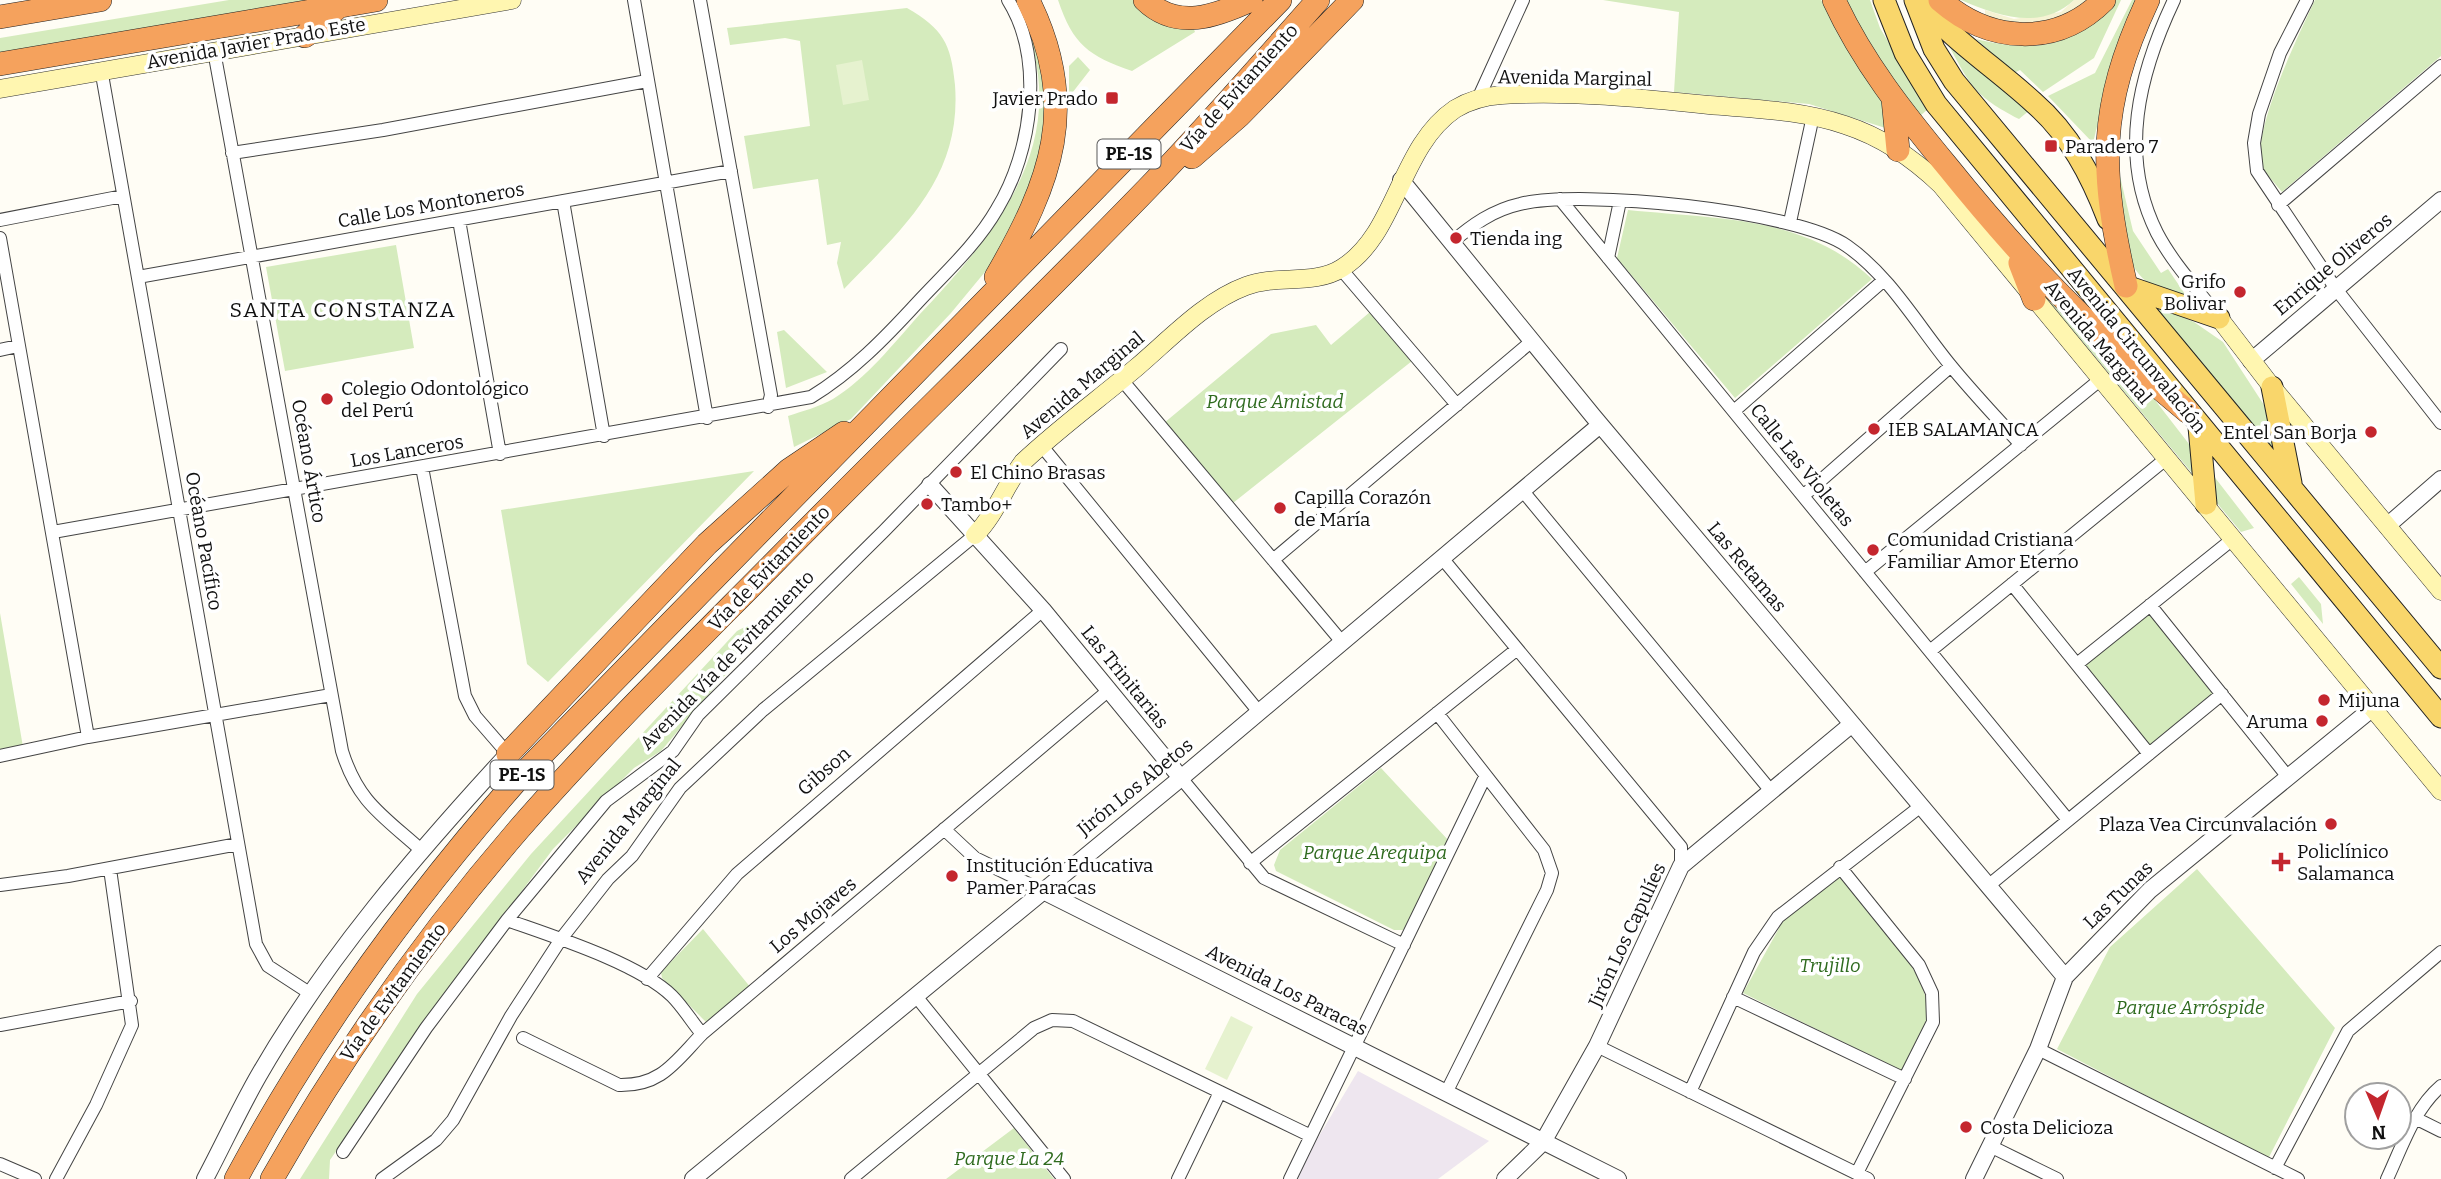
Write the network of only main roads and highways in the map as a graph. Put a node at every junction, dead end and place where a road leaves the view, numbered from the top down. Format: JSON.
{"nodes":[{"id":1,"x":100,"y":0,"type":"edge"},
{"id":2,"x":376,"y":0,"type":"edge"},
{"id":3,"x":512,"y":0,"type":"edge"},
{"id":4,"x":1028,"y":0,"type":"edge"},
{"id":5,"x":1145,"y":0,"type":"edge"},
{"id":6,"x":1251,"y":0,"type":"edge"},
{"id":7,"x":1280,"y":0,"type":"edge"},
{"id":8,"x":1318,"y":0,"type":"edge"},
{"id":9,"x":1352,"y":0,"type":"edge"},
{"id":10,"x":1834,"y":0,"type":"edge"},
{"id":11,"x":1884,"y":0,"type":"edge"},
{"id":12,"x":1914,"y":0,"type":"edge"},
{"id":13,"x":1920,"y":0,"type":"edge"},
{"id":14,"x":1940,"y":0,"type":"edge"},
{"id":15,"x":2104,"y":0,"type":"edge"},
{"id":16,"x":2148,"y":0,"type":"edge"},
{"id":17,"x":340,"y":6,"type":"junction"},
{"id":18,"x":0,"y":17,"type":"edge"},
{"id":19,"x":305,"y":36,"type":"junction"},
{"id":20,"x":0,"y":64,"type":"edge"},
{"id":21,"x":0,"y":89,"type":"edge"},
{"id":22,"x":1894,"y":99,"type":"junction"},
{"id":23,"x":1898,"y":150,"type":"junction"},
{"id":24,"x":1152,"y":184,"type":"junction"},
{"id":25,"x":2114,"y":234,"type":"junction"},
{"id":26,"x":2015,"y":250,"type":"junction"},
{"id":27,"x":2126,"y":286,"type":"junction"},
{"id":28,"x":2034,"y":299,"type":"junction"},
{"id":29,"x":979,"y":307,"type":"junction"},
{"id":30,"x":2219,"y":318,"type":"joint"},
{"id":31,"x":2272,"y":387,"type":"junction"},
{"id":32,"x":2193,"y":418,"type":"junction"},
{"id":33,"x":868,"y":420,"type":"junction"},
{"id":34,"x":2292,"y":485,"type":"junction"},
{"id":35,"x":2206,"y":504,"type":"junction"},
{"id":36,"x":975,"y":535,"type":"road end"},
{"id":37,"x":2441,"y":591,"type":"edge"},
{"id":38,"x":2441,"y":668,"type":"edge"},
{"id":39,"x":2441,"y":717,"type":"edge"},
{"id":40,"x":508,"y":754,"type":"road end"},
{"id":41,"x":2441,"y":791,"type":"edge"},
{"id":42,"x":236,"y":1179,"type":"edge"},
{"id":43,"x":272,"y":1179,"type":"edge"}],
"edges":[{"from":1,"to":18,"type":"highway"},
{"from":2,"to":17,"type":"highway","name":"Avenida Javier Prado Este"},
{"from":3,"to":19,"type":"main road","name":"Avenida Javier Prado Este"},
{"from":4,"to":29,"type":"highway"},
{"from":5,"to":6,"type":"highway"},
{"from":7,"to":29,"type":"highway","name":"Vía de Evitamiento","number":"PE-1S"},
{"from":8,"to":24,"type":"highway","name":"Vía de Evitamiento","number":"PE-1S"},
{"from":9,"to":24,"type":"highway"},
{"from":10,"to":22,"type":"highway"},
{"from":11,"to":32,"type":"main road","name":"Avenida Circunvalación"},
{"from":12,"to":27,"type":"main road","name":"Avenida Circunvalación"},
{"from":13,"to":25,"type":"main road"},
{"from":14,"to":15,"type":"highway"},
{"from":16,"to":25,"type":"highway"},
{"from":17,"to":19,"type":"highway"},
{"from":17,"to":20,"type":"highway","name":"Avenida Javier Prado Este"},
{"from":19,"to":21,"type":"main road","name":"Avenida Javier Prado Este"},
{"from":22,"to":23,"type":"highway"},
{"from":22,"to":26,"type":"highway"},
{"from":23,"to":28,"type":"main road","name":"Avenida Marginal"},
{"from":23,"to":36,"type":"main road","name":"Avenida Marginal"},
{"from":24,"to":43,"type":"highway","name":"Vía de Evitamiento","number":"PE-1S"},
{"from":25,"to":27,"type":"highway"},
{"from":26,"to":28,"type":"highway"},
{"from":26,"to":32,"type":"highway"},
{"from":27,"to":30,"type":"main road"},
{"from":27,"to":34,"type":"main road","name":"Avenida Circunvalación"},
{"from":28,"to":35,"type":"main road","name":"Avenida Marginal"},
{"from":29,"to":33,"type":"highway","name":"Vía de Evitamiento","number":"PE-1S"},
{"from":30,"to":31,"type":"main road"},
{"from":31,"to":34,"type":"main road"},
{"from":31,"to":37,"type":"main road"},
{"from":32,"to":35,"type":"main road"},
{"from":32,"to":39,"type":"main road","name":"Avenida Circunvalación"},
{"from":33,"to":40,"type":"highway"},
{"from":33,"to":42,"type":"highway","name":"Vía de Evitamiento","number":"PE-1S"},
{"from":34,"to":38,"type":"main road","name":"Avenida Circunvalación"},
{"from":35,"to":41,"type":"main road","name":"Avenida Marginal"}]}
